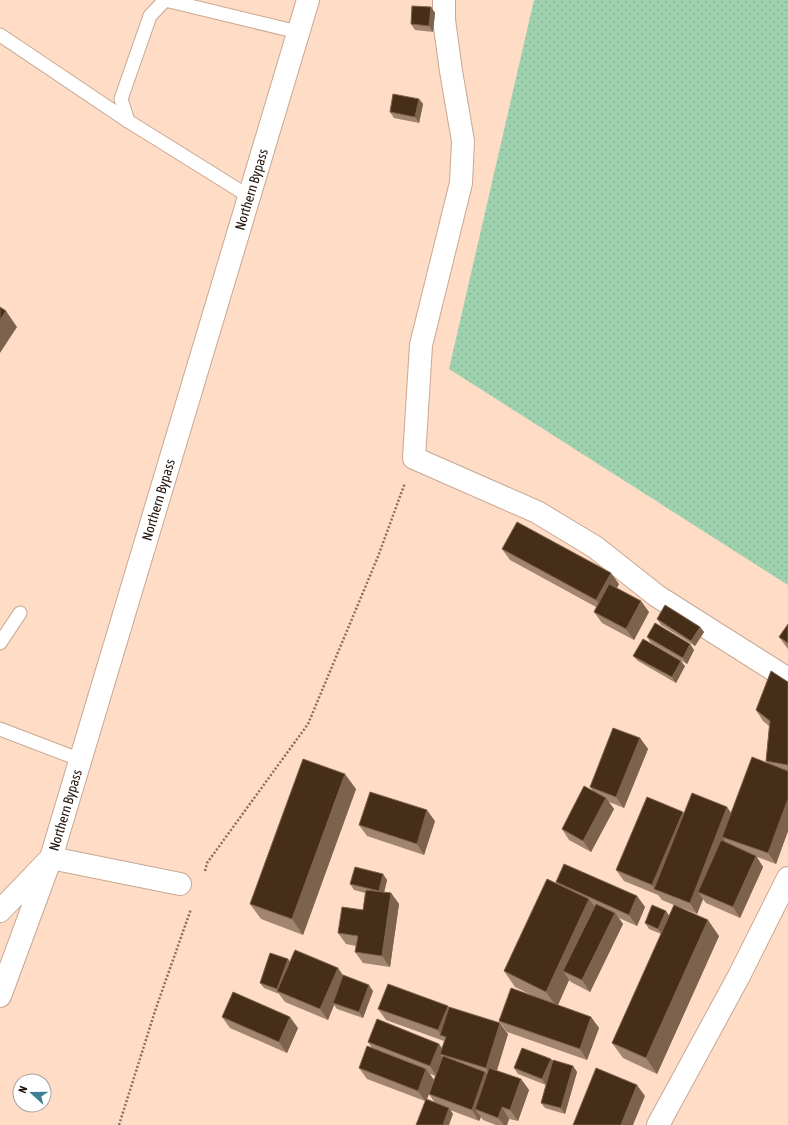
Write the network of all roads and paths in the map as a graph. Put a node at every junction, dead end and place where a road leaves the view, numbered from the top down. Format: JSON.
{"nodes":[{"id":1,"x":308,"y":0,"type":"edge"},
{"id":2,"x":444,"y":0,"type":"edge"},
{"id":3,"x":298,"y":32,"type":"junction"},
{"id":4,"x":0,"y":35,"type":"edge"},
{"id":5,"x":128,"y":121,"type":"junction"},
{"id":6,"x":250,"y":197,"type":"junction"},
{"id":7,"x":414,"y":458,"type":"junction"},
{"id":8,"x":20,"y":613,"type":"dead end"},
{"id":9,"x":0,"y":643,"type":"edge"},
{"id":10,"x":788,"y":679,"type":"edge"},
{"id":11,"x":0,"y":729,"type":"edge"},
{"id":12,"x":81,"y":760,"type":"junction"},
{"id":13,"x":51,"y":858,"type":"junction"},
{"id":14,"x":202,"y":878,"type":"dead end"},
{"id":15,"x":788,"y":878,"type":"edge"},
{"id":16,"x":180,"y":884,"type":"dead end"},
{"id":17,"x":192,"y":907,"type":"dead end"},
{"id":18,"x":0,"y":911,"type":"edge"},
{"id":19,"x":0,"y":996,"type":"edge"},
{"id":20,"x":119,"y":1125,"type":"edge"},
{"id":21,"x":658,"y":1125,"type":"edge"}],
"edges":[{"from":1,"to":3,"type":"street","name":"Northern Bypass"},
{"from":2,"to":7,"type":"street"},
{"from":3,"to":5,"type":"lane"},
{"from":3,"to":6,"type":"street","name":"Northern Bypass"},
{"from":4,"to":5,"type":"lane"},
{"from":5,"to":6,"type":"lane"},
{"from":6,"to":12,"type":"street","name":"Northern Bypass"},
{"from":7,"to":10,"type":"street"},
{"from":7,"to":14,"type":"path"},
{"from":8,"to":9,"type":"lane"},
{"from":11,"to":12,"type":"lane"},
{"from":12,"to":13,"type":"street","name":"Northern Bypass"},
{"from":13,"to":16,"type":"street"},
{"from":13,"to":18,"type":"street"},
{"from":13,"to":19,"type":"street","name":"Northern Bypass"},
{"from":15,"to":21,"type":"street"},
{"from":17,"to":20,"type":"path"}]}
